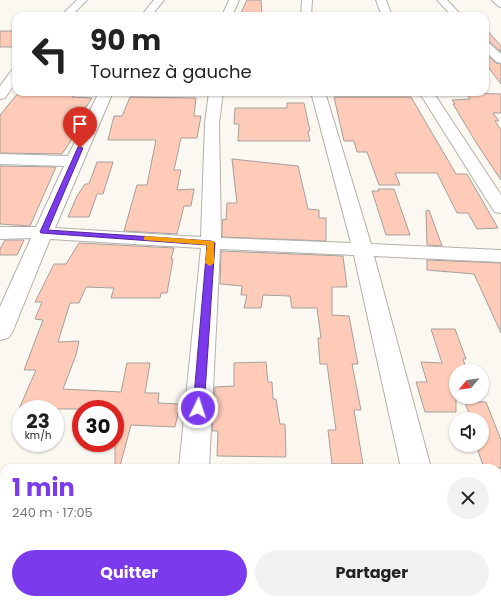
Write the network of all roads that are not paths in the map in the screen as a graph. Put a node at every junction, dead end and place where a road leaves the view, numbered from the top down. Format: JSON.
{"nodes":[{"id":1,"x":82,"y":0,"type":"edge"},
{"id":2,"x":159,"y":0,"type":"edge"},
{"id":3,"x":234,"y":0,"type":"edge"},
{"id":4,"x":307,"y":0,"type":"edge"},
{"id":5,"x":381,"y":0,"type":"edge"},
{"id":6,"x":442,"y":0,"type":"edge"},
{"id":7,"x":497,"y":0,"type":"edge"},
{"id":8,"x":501,"y":4,"type":"edge"},
{"id":9,"x":70,"y":12,"type":"edge"},
{"id":10,"x":149,"y":12,"type":"edge"},
{"id":11,"x":229,"y":12,"type":"edge"},
{"id":12,"x":306,"y":12,"type":"edge"},
{"id":13,"x":386,"y":12,"type":"edge"},
{"id":14,"x":453,"y":12,"type":"edge"},
{"id":15,"x":489,"y":49,"type":"edge"},
{"id":16,"x":489,"y":59,"type":"edge"},
{"id":17,"x":501,"y":60,"type":"edge"},
{"id":18,"x":12,"y":78,"type":"edge"},
{"id":19,"x":0,"y":95,"type":"edge"},
{"id":20,"x":104,"y":96,"type":"edge"},
{"id":21,"x":215,"y":96,"type":"edge"},
{"id":22,"x":319,"y":96,"type":"edge"},
{"id":23,"x":429,"y":96,"type":"edge"},
{"id":24,"x":0,"y":159,"type":"edge"},
{"id":25,"x":74,"y":162,"type":"junction"},
{"id":26,"x":501,"y":208,"type":"edge"},
{"id":27,"x":44,"y":232,"type":"junction"},
{"id":28,"x":0,"y":233,"type":"edge"},
{"id":29,"x":211,"y":243,"type":"junction"},
{"id":30,"x":362,"y":248,"type":"junction"},
{"id":31,"x":501,"y":256,"type":"edge"},
{"id":32,"x":0,"y":333,"type":"edge"},
{"id":33,"x":194,"y":464,"type":"edge"},
{"id":34,"x":415,"y":464,"type":"edge"}],
"edges":[{"from":1,"to":9,"type":"street"},
{"from":2,"to":10,"type":"street"},
{"from":3,"to":11,"type":"street"},
{"from":4,"to":12,"type":"street"},
{"from":5,"to":13,"type":"street"},
{"from":6,"to":14,"type":"street"},
{"from":7,"to":8,"type":"street"},
{"from":15,"to":17,"type":"street"},
{"from":16,"to":17,"type":"street"},
{"from":18,"to":19,"type":"street"},
{"from":20,"to":25,"type":"street"},
{"from":21,"to":29,"type":"street"},
{"from":22,"to":30,"type":"street"},
{"from":23,"to":26,"type":"street"},
{"from":24,"to":25,"type":"street"},
{"from":25,"to":27,"type":"street"},
{"from":27,"to":28,"type":"street"},
{"from":27,"to":29,"type":"street"},
{"from":27,"to":32,"type":"street"},
{"from":29,"to":30,"type":"street"},
{"from":29,"to":33,"type":"street"},
{"from":30,"to":31,"type":"street"},
{"from":30,"to":34,"type":"street"}]}
